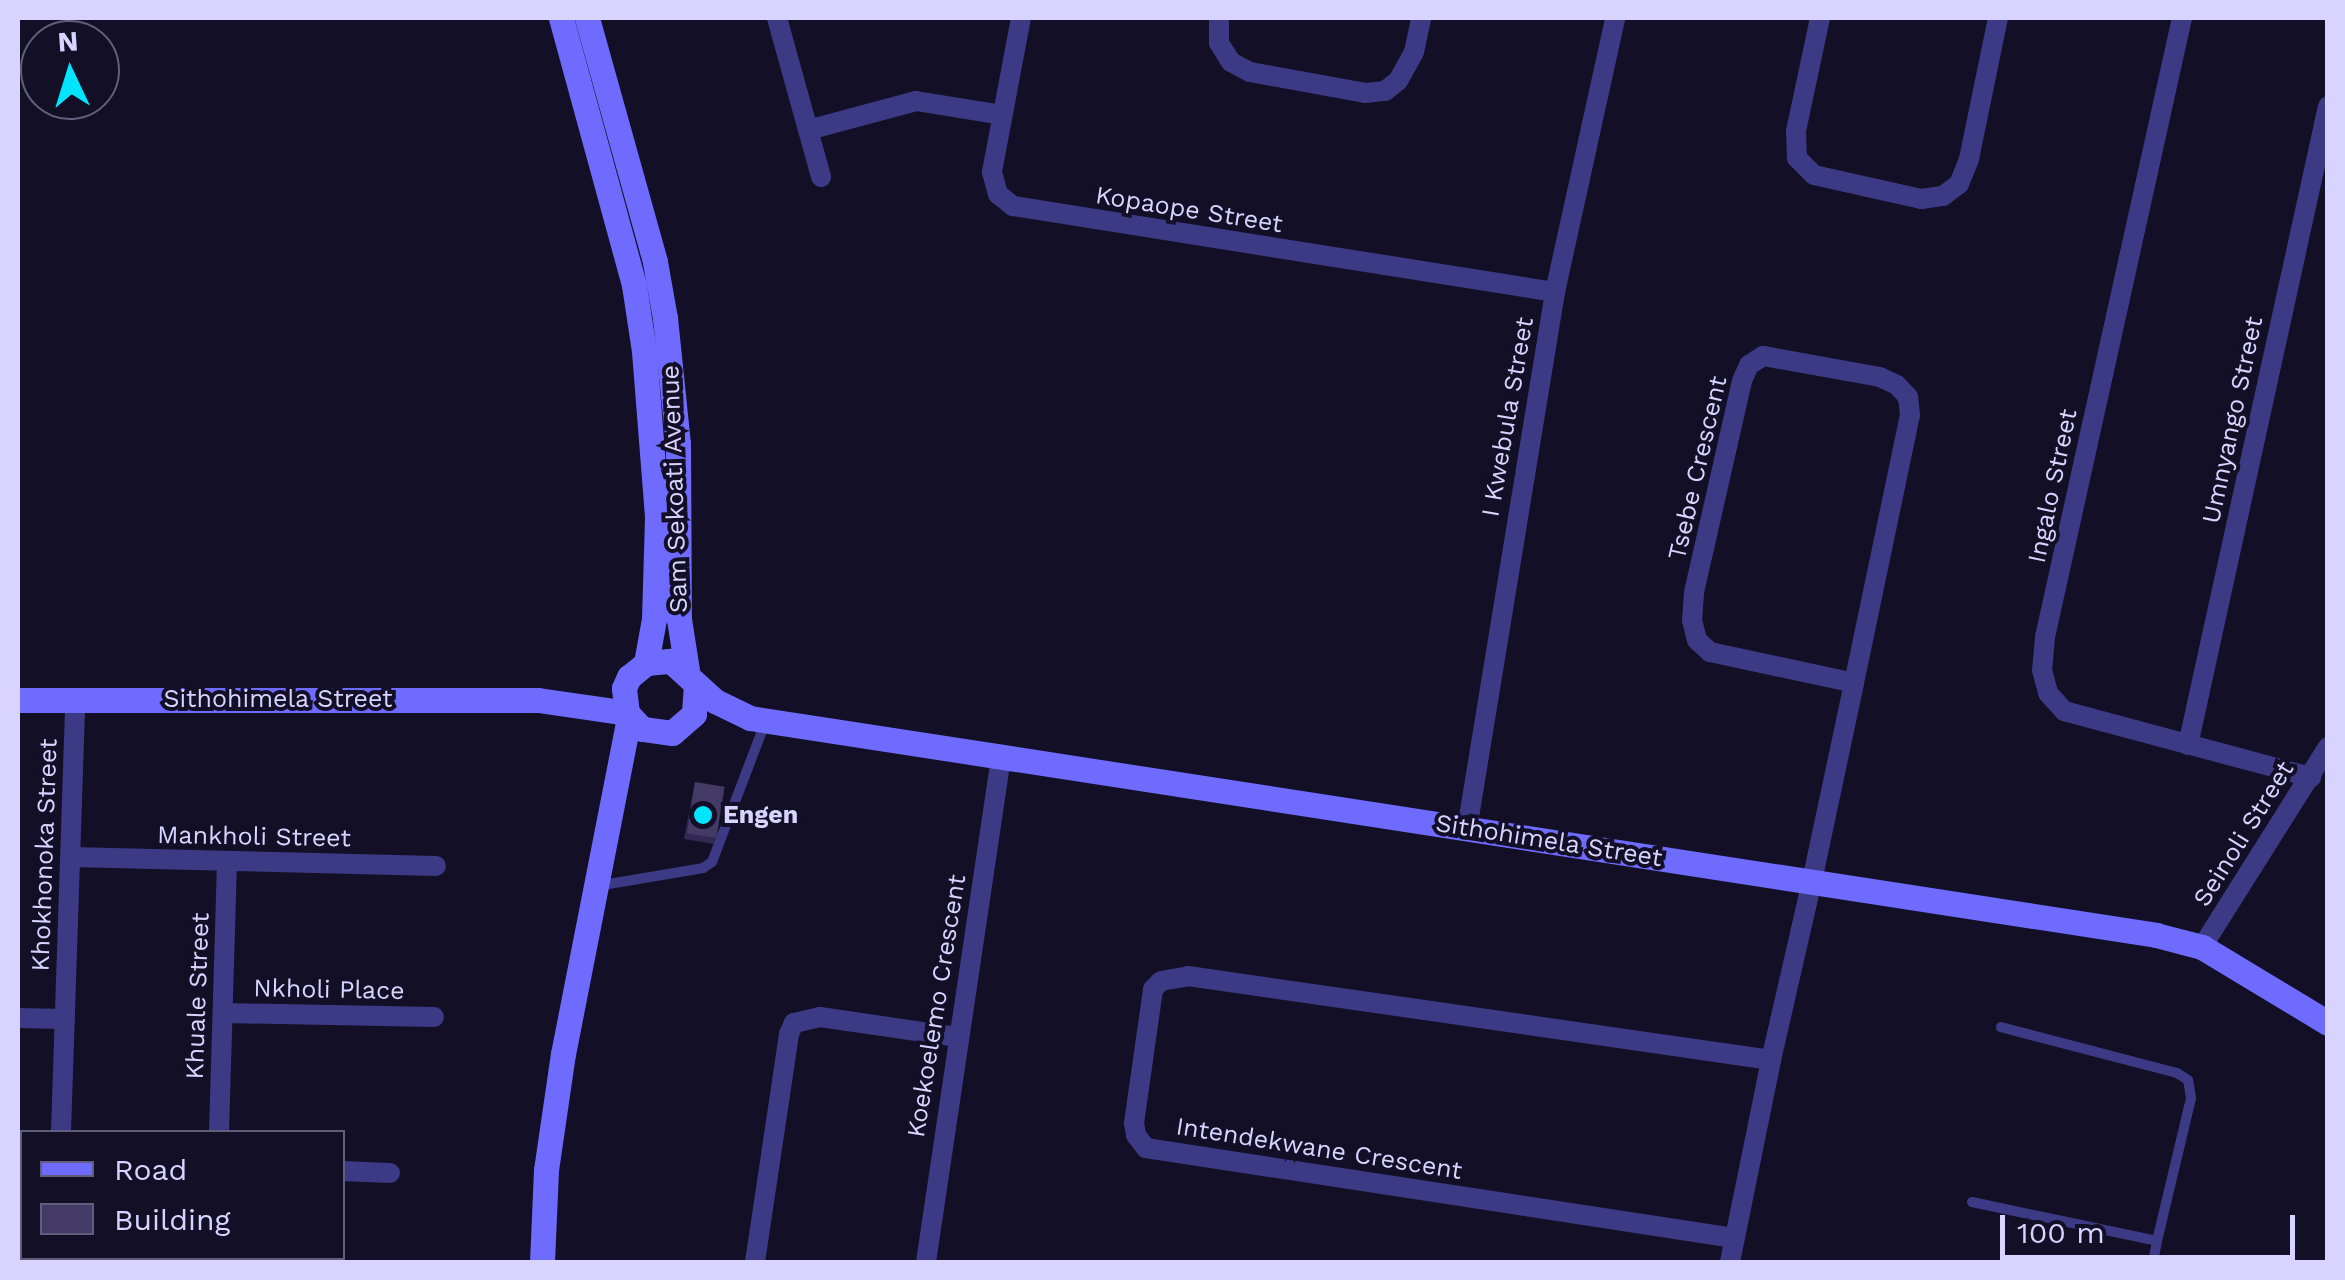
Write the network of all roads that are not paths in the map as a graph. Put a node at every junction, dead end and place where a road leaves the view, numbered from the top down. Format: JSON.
{"nodes":[{"id":1,"x":561,"y":18,"type":"edge"},
{"id":2,"x":587,"y":18,"type":"edge"},
{"id":3,"x":776,"y":18,"type":"edge"},
{"id":4,"x":1020,"y":18,"type":"edge"},
{"id":5,"x":1218,"y":18,"type":"edge"},
{"id":6,"x":1421,"y":18,"type":"edge"},
{"id":7,"x":1616,"y":18,"type":"edge"},
{"id":8,"x":1820,"y":18,"type":"edge"},
{"id":9,"x":1998,"y":18,"type":"edge"},
{"id":10,"x":2182,"y":18,"type":"edge"},
{"id":11,"x":2328,"y":106,"type":"edge"},
{"id":12,"x":1002,"y":115,"type":"junction"},
{"id":13,"x":808,"y":130,"type":"junction"},
{"id":14,"x":821,"y":177,"type":"dead end"},
{"id":15,"x":1555,"y":292,"type":"junction"},
{"id":16,"x":637,"y":670,"type":"junction"},
{"id":17,"x":691,"y":677,"type":"junction"},
{"id":18,"x":1854,"y":683,"type":"junction"},
{"id":19,"x":18,"y":700,"type":"edge"},
{"id":20,"x":75,"y":700,"type":"junction"},
{"id":21,"x":538,"y":700,"type":"junction"},
{"id":22,"x":628,"y":716,"type":"junction"},
{"id":23,"x":758,"y":720,"type":"junction"},
{"id":24,"x":684,"y":726,"type":"junction"},
{"id":25,"x":658,"y":734,"type":"junction"},
{"id":26,"x":2188,"y":745,"type":"junction"},
{"id":27,"x":2328,"y":747,"type":"edge"},
{"id":28,"x":1002,"y":758,"type":"junction"},
{"id":29,"x":620,"y":771,"type":"junction"},
{"id":30,"x":2311,"y":776,"type":"junction"},
{"id":31,"x":1467,"y":829,"type":"junction"},
{"id":32,"x":70,"y":856,"type":"junction"},
{"id":33,"x":227,"y":861,"type":"junction"},
{"id":34,"x":436,"y":866,"type":"dead end"},
{"id":35,"x":1812,"y":881,"type":"junction"},
{"id":36,"x":596,"y":886,"type":"junction"},
{"id":37,"x":2202,"y":947,"type":"junction"},
{"id":38,"x":224,"y":1013,"type":"junction"},
{"id":39,"x":434,"y":1017,"type":"dead end"},
{"id":40,"x":18,"y":1018,"type":"edge"},
{"id":41,"x":65,"y":1019,"type":"junction"},
{"id":42,"x":2328,"y":1023,"type":"edge"},
{"id":43,"x":2001,"y":1026,"type":"dead end"},
{"id":44,"x":957,"y":1037,"type":"junction"},
{"id":45,"x":1771,"y":1060,"type":"junction"},
{"id":46,"x":61,"y":1130,"type":"edge"},
{"id":47,"x":220,"y":1130,"type":"edge"},
{"id":48,"x":345,"y":1171,"type":"edge"},
{"id":49,"x":390,"y":1173,"type":"dead end"},
{"id":50,"x":1972,"y":1202,"type":"dead end"},
{"id":51,"x":1734,"y":1238,"type":"junction"},
{"id":52,"x":2157,"y":1241,"type":"junction"},
{"id":53,"x":542,"y":1262,"type":"edge"},
{"id":54,"x":755,"y":1262,"type":"edge"},
{"id":55,"x":926,"y":1262,"type":"edge"},
{"id":56,"x":1730,"y":1262,"type":"edge"},
{"id":57,"x":2153,"y":1262,"type":"edge"}],
"edges":[{"from":1,"to":16,"type":"street","name":"Sam Sekoati Avenue"},
{"from":2,"to":17,"type":"street","name":"Sam Sekoati Avenue"},
{"from":3,"to":13,"type":"street"},
{"from":4,"to":12,"type":"street","name":"Kopaope Street"},
{"from":5,"to":6,"type":"street"},
{"from":7,"to":15,"type":"street","name":"I Kwebula Street"},
{"from":8,"to":9,"type":"street"},
{"from":10,"to":26,"type":"street","name":"Ingalo Street"},
{"from":11,"to":26,"type":"street","name":"Umnyango Street"},
{"from":12,"to":13,"type":"street"},
{"from":12,"to":15,"type":"street","name":"Kopaope Street"},
{"from":13,"to":14,"type":"street"},
{"from":15,"to":31,"type":"street","name":"I Kwebula Street"},
{"from":16,"to":17,"type":"street"},
{"from":16,"to":21,"type":"street","name":"Sithohimela Street"},
{"from":16,"to":22,"type":"street"},
{"from":17,"to":23,"type":"street","name":"Sithohimela Street"},
{"from":17,"to":24,"type":"street"},
{"from":18,"to":18,"type":"street","name":"Tsebe Crescent"},
{"from":18,"to":35,"type":"street","name":"Tsebe Crescent"},
{"from":19,"to":20,"type":"street","name":"Sithohimela Street"},
{"from":20,"to":21,"type":"street","name":"Sithohimela Street"},
{"from":20,"to":32,"type":"street","name":"Khokhonoka Street"},
{"from":21,"to":22,"type":"street","name":"Sithohimela Street"},
{"from":22,"to":25,"type":"street"},
{"from":22,"to":29,"type":"street"},
{"from":23,"to":24,"type":"street","name":"Sithohimela Street"},
{"from":23,"to":28,"type":"street","name":"Sithohimela Street"},
{"from":23,"to":36,"type":"lane"},
{"from":24,"to":25,"type":"street"},
{"from":25,"to":29,"type":"street"},
{"from":26,"to":30,"type":"street","name":"Ingalo Street"},
{"from":27,"to":30,"type":"street","name":"Seinoli Street"},
{"from":28,"to":31,"type":"street","name":"Sithohimela Street"},
{"from":28,"to":44,"type":"street","name":"Koekoelemo Crescent"},
{"from":29,"to":36,"type":"street"},
{"from":30,"to":37,"type":"street","name":"Seinoli Street"},
{"from":31,"to":35,"type":"street","name":"Sithohimela Street"},
{"from":32,"to":33,"type":"street","name":"Mankholi Street"},
{"from":32,"to":41,"type":"street","name":"Khokhonoka Street"},
{"from":33,"to":34,"type":"street","name":"Mankholi Street"},
{"from":33,"to":38,"type":"street","name":"Khuale Street"},
{"from":35,"to":37,"type":"street","name":"Sithohimela Street"},
{"from":35,"to":45,"type":"street","name":"Tsebe Crescent"},
{"from":36,"to":53,"type":"street"},
{"from":37,"to":42,"type":"street","name":"Sithohimela Street"},
{"from":38,"to":39,"type":"street","name":"Nkholi Place"},
{"from":38,"to":47,"type":"street","name":"Khuale Street"},
{"from":40,"to":41,"type":"street"},
{"from":41,"to":46,"type":"street","name":"Khokhonoka Street"},
{"from":43,"to":52,"type":"lane"},
{"from":44,"to":54,"type":"street"},
{"from":44,"to":55,"type":"street","name":"Koekoelemo Crescent"},
{"from":45,"to":51,"type":"street","name":"Tsebe Crescent"},
{"from":45,"to":51,"type":"street","name":"Intendekwane Crescent"},
{"from":48,"to":49,"type":"street"},
{"from":50,"to":52,"type":"lane"},
{"from":51,"to":56,"type":"street","name":"Tsebe Crescent"},
{"from":52,"to":57,"type":"lane"}]}
